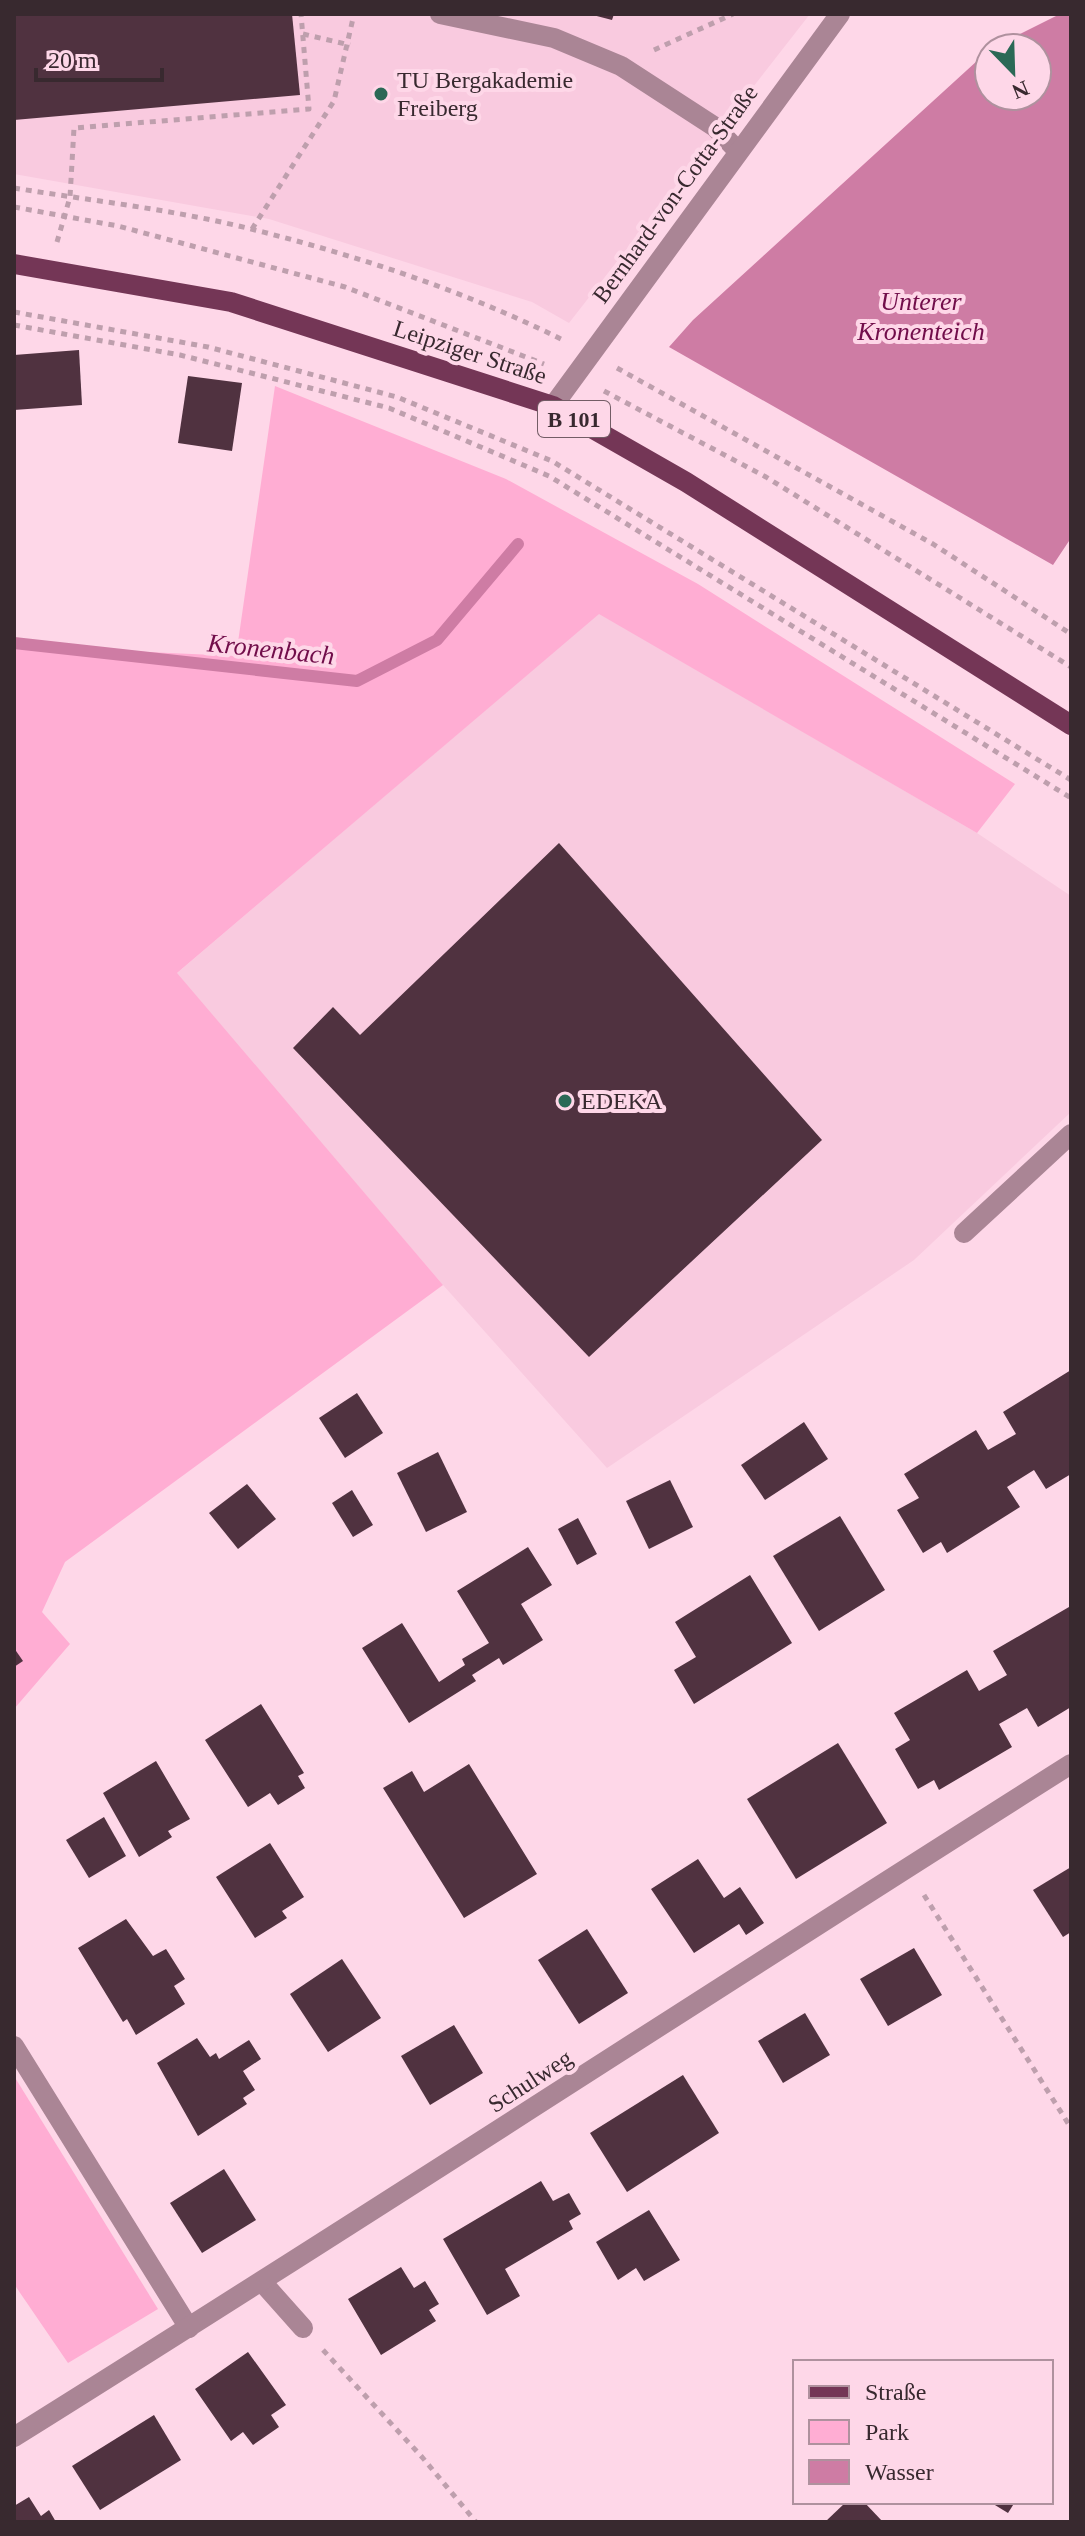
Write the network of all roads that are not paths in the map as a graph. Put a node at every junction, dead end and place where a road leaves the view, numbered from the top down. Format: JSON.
{"nodes":[{"id":1,"x":440,"y":14,"type":"edge"},
{"id":2,"x":840,"y":14,"type":"edge"},
{"id":3,"x":737,"y":150,"type":"junction"},
{"id":4,"x":14,"y":264,"type":"edge"},
{"id":5,"x":553,"y":406,"type":"junction"},
{"id":6,"x":1071,"y":725,"type":"edge"},
{"id":7,"x":1071,"y":1134,"type":"edge"},
{"id":8,"x":964,"y":1233,"type":"dead end"},
{"id":9,"x":1071,"y":1764,"type":"edge"},
{"id":10,"x":14,"y":2046,"type":"edge"},
{"id":11,"x":263,"y":2283,"type":"junction"},
{"id":12,"x":189,"y":2328,"type":"junction"},
{"id":13,"x":303,"y":2328,"type":"road end"},
{"id":14,"x":14,"y":2437,"type":"edge"}],
"edges":[{"from":1,"to":3,"type":"street"},
{"from":2,"to":3,"type":"street","name":"Bernhard-von-Cotta-Straße"},
{"from":3,"to":5,"type":"street","name":"Bernhard-von-Cotta-Straße"},
{"from":4,"to":5,"type":"main road","name":"Leipziger Straße","number":"B 101"},
{"from":5,"to":6,"type":"main road","name":"Leipziger Straße","number":"B 101"},
{"from":7,"to":8,"type":"street"},
{"from":9,"to":11,"type":"street","name":"Schulweg"},
{"from":10,"to":12,"type":"street"},
{"from":11,"to":12,"type":"street","name":"Schulweg"},
{"from":11,"to":13,"type":"street"},
{"from":12,"to":14,"type":"street","name":"Schulweg"}]}
